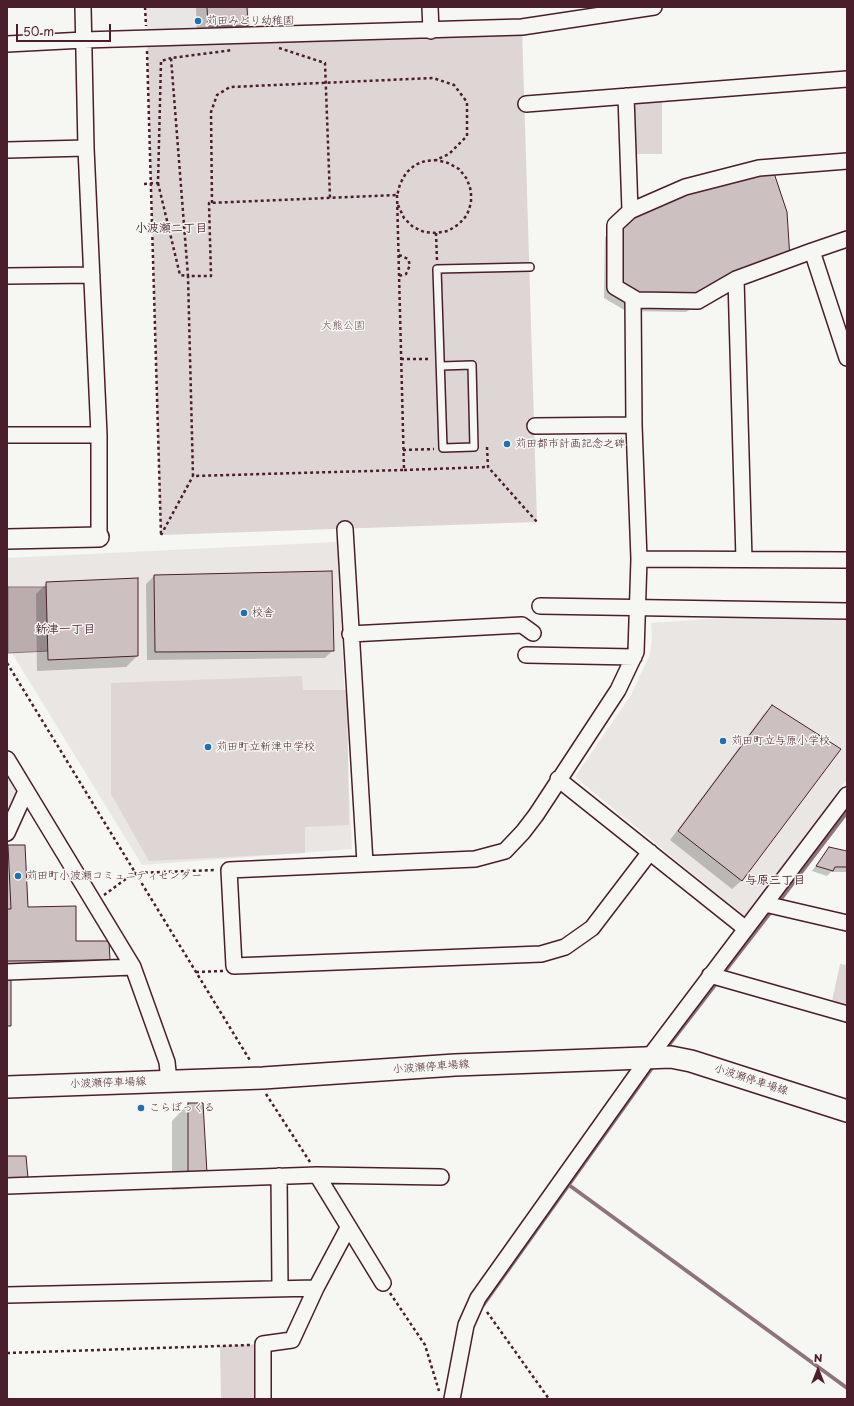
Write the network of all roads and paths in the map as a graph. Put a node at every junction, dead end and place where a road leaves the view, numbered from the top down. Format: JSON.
{"nodes":[{"id":1,"x":83,"y":7,"type":"edge"},
{"id":2,"x":145,"y":7,"type":"edge"},
{"id":3,"x":430,"y":7,"type":"edge"},
{"id":4,"x":654,"y":7,"type":"edge"},
{"id":5,"x":431,"y":31,"type":"junction"},
{"id":6,"x":147,"y":38,"type":"junction"},
{"id":7,"x":84,"y":40,"type":"junction"},
{"id":8,"x":7,"y":44,"type":"edge"},
{"id":9,"x":278,"y":48,"type":"dead end"},
{"id":10,"x":240,"y":50,"type":"dead end"},
{"id":11,"x":171,"y":58,"type":"junction"},
{"id":12,"x":847,"y":79,"type":"edge"},
{"id":13,"x":326,"y":83,"type":"junction"},
{"id":14,"x":626,"y":96,"type":"junction"},
{"id":15,"x":526,"y":104,"type":"dead end"},
{"id":16,"x":86,"y":148,"type":"junction"},
{"id":17,"x":7,"y":150,"type":"edge"},
{"id":18,"x":436,"y":160,"type":"junction"},
{"id":19,"x":847,"y":160,"type":"edge"},
{"id":20,"x":158,"y":183,"type":"junction"},
{"id":21,"x":144,"y":184,"type":"dead end"},
{"id":22,"x":151,"y":184,"type":"junction"},
{"id":23,"x":397,"y":195,"type":"junction"},
{"id":24,"x":330,"y":198,"type":"junction"},
{"id":25,"x":212,"y":202,"type":"junction"},
{"id":26,"x":630,"y":211,"type":"junction"},
{"id":27,"x":436,"y":233,"type":"junction"},
{"id":28,"x":847,"y":239,"type":"edge"},
{"id":29,"x":812,"y":251,"type":"junction"},
{"id":30,"x":399,"y":255,"type":"junction"},
{"id":31,"x":430,"y":260,"type":"dead end"},
{"id":32,"x":438,"y":260,"type":"dead end"},
{"id":33,"x":530,"y":267,"type":"dead end"},
{"id":34,"x":437,"y":269,"type":"junction"},
{"id":35,"x":92,"y":275,"type":"junction"},
{"id":36,"x":7,"y":276,"type":"edge"},
{"id":37,"x":188,"y":276,"type":"junction"},
{"id":38,"x":399,"y":276,"type":"junction"},
{"id":39,"x":736,"y":279,"type":"junction"},
{"id":40,"x":633,"y":298,"type":"junction"},
{"id":41,"x":847,"y":358,"type":"edge"},
{"id":42,"x":401,"y":359,"type":"junction"},
{"id":43,"x":434,"y":359,"type":"dead end"},
{"id":44,"x":441,"y":366,"type":"junction"},
{"id":45,"x":634,"y":425,"type":"junction"},
{"id":46,"x":535,"y":426,"type":"dead end"},
{"id":47,"x":7,"y":435,"type":"edge"},
{"id":48,"x":99,"y":435,"type":"junction"},
{"id":49,"x":487,"y":447,"type":"dead end"},
{"id":50,"x":443,"y":448,"type":"junction"},
{"id":51,"x":403,"y":450,"type":"junction"},
{"id":52,"x":488,"y":467,"type":"junction"},
{"id":53,"x":404,"y":470,"type":"junction"},
{"id":54,"x":193,"y":476,"type":"junction"},
{"id":55,"x":537,"y":522,"type":"dead end"},
{"id":56,"x":345,"y":529,"type":"dead end"},
{"id":57,"x":99,"y":537,"type":"joint"},
{"id":58,"x":7,"y":538,"type":"edge"},
{"id":59,"x":639,"y":559,"type":"junction"},
{"id":60,"x":744,"y":559,"type":"junction"},
{"id":61,"x":847,"y":560,"type":"edge"},
{"id":62,"x":540,"y":606,"type":"dead end"},
{"id":63,"x":637,"y":609,"type":"junction"},
{"id":64,"x":847,"y":611,"type":"edge"},
{"id":65,"x":533,"y":633,"type":"dead end"},
{"id":66,"x":350,"y":634,"type":"junction"},
{"id":67,"x":526,"y":654,"type":"dead end"},
{"id":68,"x":634,"y":657,"type":"junction"},
{"id":69,"x":7,"y":663,"type":"edge"},
{"id":70,"x":7,"y":759,"type":"edge"},
{"id":71,"x":558,"y":778,"type":"junction"},
{"id":72,"x":26,"y":791,"type":"junction"},
{"id":73,"x":847,"y":795,"type":"edge"},
{"id":74,"x":7,"y":833,"type":"edge"},
{"id":75,"x":650,"y":852,"type":"junction"},
{"id":76,"x":365,"y":863,"type":"junction"},
{"id":77,"x":229,"y":870,"type":"junction"},
{"id":78,"x":134,"y":873,"type":"junction"},
{"id":79,"x":93,"y":902,"type":"junction"},
{"id":80,"x":765,"y":904,"type":"junction"},
{"id":81,"x":847,"y":923,"type":"edge"},
{"id":82,"x":746,"y":929,"type":"junction"},
{"id":83,"x":234,"y":966,"type":"junction"},
{"id":84,"x":132,"y":967,"type":"junction"},
{"id":85,"x":7,"y":972,"type":"edge"},
{"id":86,"x":196,"y":972,"type":"junction"},
{"id":87,"x":710,"y":975,"type":"junction"},
{"id":88,"x":847,"y":1014,"type":"edge"},
{"id":89,"x":650,"y":1056,"type":"junction"},
{"id":90,"x":257,"y":1065,"type":"dead end"},
{"id":91,"x":169,"y":1082,"type":"junction"},
{"id":92,"x":7,"y":1087,"type":"edge"},
{"id":93,"x":265,"y":1092,"type":"dead end"},
{"id":94,"x":847,"y":1111,"type":"edge"},
{"id":95,"x":317,"y":1175,"type":"junction"},
{"id":96,"x":279,"y":1176,"type":"junction"},
{"id":97,"x":441,"y":1177,"type":"dead end"},
{"id":98,"x":7,"y":1186,"type":"edge"},
{"id":99,"x":348,"y":1228,"type":"junction"},
{"id":100,"x":383,"y":1283,"type":"joint"},
{"id":101,"x":280,"y":1288,"type":"junction"},
{"id":102,"x":316,"y":1288,"type":"junction"},
{"id":103,"x":7,"y":1295,"type":"edge"},
{"id":104,"x":478,"y":1298,"type":"junction"},
{"id":105,"x":263,"y":1344,"type":"junction"},
{"id":106,"x":7,"y":1353,"type":"edge"},
{"id":107,"x":446,"y":1396,"type":"edge"},
{"id":108,"x":263,"y":1399,"type":"edge"},
{"id":109,"x":549,"y":1399,"type":"edge"}],
"edges":[{"from":1,"to":7,"type":"street"},
{"from":2,"to":6,"type":"path"},
{"from":3,"to":5,"type":"street"},
{"from":4,"to":5,"type":"street"},
{"from":5,"to":6,"type":"street"},
{"from":6,"to":7,"type":"street"},
{"from":6,"to":22,"type":"path"},
{"from":7,"to":8,"type":"street"},
{"from":7,"to":16,"type":"street"},
{"from":9,"to":13,"type":"path"},
{"from":10,"to":11,"type":"path"},
{"from":11,"to":20,"type":"path"},
{"from":11,"to":37,"type":"path"},
{"from":12,"to":14,"type":"street"},
{"from":13,"to":18,"type":"path"},
{"from":13,"to":24,"type":"path"},
{"from":13,"to":25,"type":"path"},
{"from":14,"to":15,"type":"street"},
{"from":14,"to":26,"type":"street"},
{"from":16,"to":17,"type":"street"},
{"from":16,"to":35,"type":"street"},
{"from":18,"to":23,"type":"path"},
{"from":18,"to":27,"type":"path"},
{"from":19,"to":26,"type":"street"},
{"from":20,"to":22,"type":"path"},
{"from":20,"to":37,"type":"path"},
{"from":21,"to":22,"type":"path"},
{"from":22,"to":54,"type":"path"},
{"from":23,"to":24,"type":"path"},
{"from":23,"to":27,"type":"path"},
{"from":23,"to":30,"type":"path"},
{"from":24,"to":25,"type":"path"},
{"from":25,"to":37,"type":"path"},
{"from":26,"to":40,"type":"street"},
{"from":27,"to":34,"type":"path"},
{"from":28,"to":29,"type":"street"},
{"from":29,"to":39,"type":"street"},
{"from":29,"to":41,"type":"street"},
{"from":30,"to":38,"type":"path"},
{"from":30,"to":38,"type":"path"},
{"from":31,"to":32,"type":"path"},
{"from":33,"to":34,"type":"lane"},
{"from":34,"to":44,"type":"lane"},
{"from":35,"to":36,"type":"street"},
{"from":35,"to":48,"type":"street"},
{"from":37,"to":54,"type":"path"},
{"from":38,"to":42,"type":"path"},
{"from":39,"to":40,"type":"street"},
{"from":39,"to":60,"type":"street"},
{"from":40,"to":45,"type":"street"},
{"from":42,"to":43,"type":"path"},
{"from":42,"to":51,"type":"path"},
{"from":44,"to":50,"type":"lane"},
{"from":44,"to":50,"type":"lane"},
{"from":45,"to":46,"type":"street"},
{"from":45,"to":59,"type":"street"},
{"from":47,"to":48,"type":"street"},
{"from":48,"to":57,"type":"street"},
{"from":49,"to":52,"type":"path"},
{"from":50,"to":51,"type":"path"},
{"from":51,"to":53,"type":"path"},
{"from":52,"to":53,"type":"path"},
{"from":52,"to":55,"type":"path"},
{"from":53,"to":54,"type":"path"},
{"from":56,"to":66,"type":"street"},
{"from":57,"to":58,"type":"street"},
{"from":59,"to":60,"type":"street"},
{"from":59,"to":63,"type":"street"},
{"from":60,"to":61,"type":"street"},
{"from":62,"to":63,"type":"street"},
{"from":63,"to":64,"type":"street"},
{"from":63,"to":68,"type":"street"},
{"from":65,"to":66,"type":"street"},
{"from":66,"to":76,"type":"street"},
{"from":67,"to":68,"type":"street"},
{"from":68,"to":71,"type":"street"},
{"from":69,"to":78,"type":"path"},
{"from":70,"to":72,"type":"street"},
{"from":71,"to":75,"type":"street"},
{"from":71,"to":76,"type":"street"},
{"from":72,"to":74,"type":"street"},
{"from":72,"to":79,"type":"street"},
{"from":73,"to":80,"type":"street"},
{"from":75,"to":82,"type":"street"},
{"from":75,"to":83,"type":"street"},
{"from":76,"to":77,"type":"street"},
{"from":77,"to":78,"type":"path"},
{"from":77,"to":83,"type":"street"},
{"from":78,"to":79,"type":"path"},
{"from":78,"to":86,"type":"path"},
{"from":79,"to":84,"type":"street"},
{"from":80,"to":81,"type":"street"},
{"from":80,"to":82,"type":"street"},
{"from":82,"to":87,"type":"street"},
{"from":83,"to":86,"type":"path"},
{"from":84,"to":85,"type":"street"},
{"from":84,"to":91,"type":"street"},
{"from":86,"to":90,"type":"path"},
{"from":87,"to":88,"type":"street"},
{"from":87,"to":89,"type":"street"},
{"from":89,"to":91,"type":"main road","name":"小波瀬停車場線"},
{"from":89,"to":94,"type":"main road","name":"小波瀬停車場線"},
{"from":89,"to":104,"type":"street"},
{"from":91,"to":92,"type":"main road","name":"小波瀬停車場線"},
{"from":93,"to":95,"type":"path"},
{"from":95,"to":96,"type":"street"},
{"from":95,"to":97,"type":"street"},
{"from":95,"to":99,"type":"street"},
{"from":96,"to":98,"type":"street"},
{"from":96,"to":101,"type":"street"},
{"from":99,"to":100,"type":"street"},
{"from":99,"to":102,"type":"street"},
{"from":100,"to":107,"type":"path"},
{"from":101,"to":102,"type":"street"},
{"from":101,"to":103,"type":"street"},
{"from":102,"to":105,"type":"street"},
{"from":104,"to":107,"type":"street"},
{"from":104,"to":109,"type":"path"},
{"from":105,"to":106,"type":"path"},
{"from":105,"to":108,"type":"street"}]}
